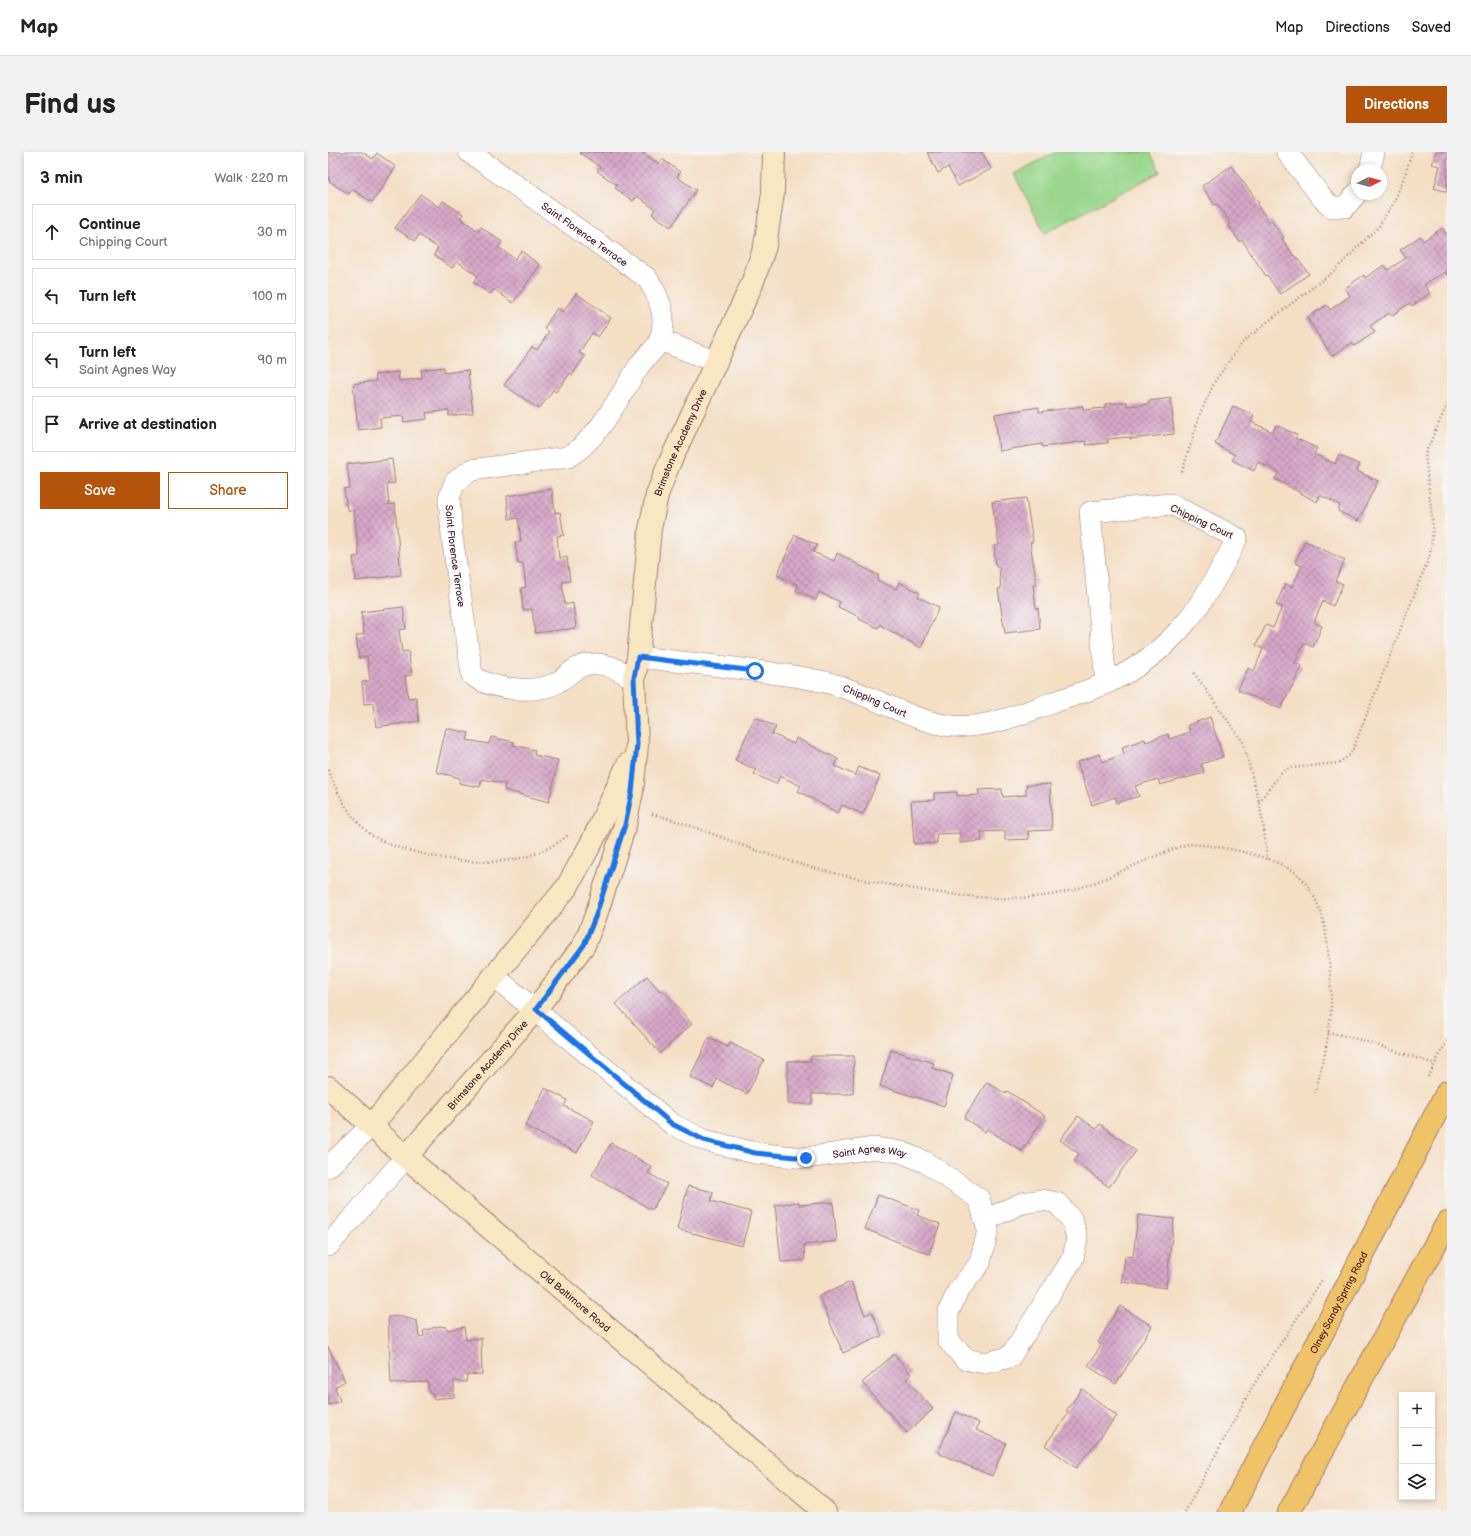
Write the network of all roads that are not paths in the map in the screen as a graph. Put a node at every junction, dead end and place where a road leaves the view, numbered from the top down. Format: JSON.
{"nodes":[{"id":1,"x":469,"y":152,"type":"edge"},
{"id":2,"x":774,"y":152,"type":"edge"},
{"id":3,"x":1288,"y":152,"type":"edge"},
{"id":4,"x":1374,"y":152,"type":"edge"},
{"id":5,"x":1371,"y":164,"type":"edge"},
{"id":6,"x":1351,"y":200,"type":"edge"},
{"id":7,"x":660,"y":340,"type":"junction"},
{"id":8,"x":716,"y":362,"type":"junction"},
{"id":9,"x":638,"y":657,"type":"junction"},
{"id":10,"x":634,"y":678,"type":"junction"},
{"id":11,"x":1106,"y":683,"type":"junction"},
{"id":12,"x":637,"y":744,"type":"junction"},
{"id":13,"x":495,"y":976,"type":"junction"},
{"id":14,"x":536,"y":1009,"type":"junction"},
{"id":15,"x":328,"y":1087,"type":"edge"},
{"id":16,"x":1447,"y":1092,"type":"edge"},
{"id":17,"x":372,"y":1125,"type":"junction"},
{"id":18,"x":406,"y":1157,"type":"junction"},
{"id":19,"x":328,"y":1167,"type":"edge"},
{"id":20,"x":985,"y":1220,"type":"junction"},
{"id":21,"x":1447,"y":1222,"type":"edge"},
{"id":22,"x":328,"y":1246,"type":"edge"},
{"id":23,"x":825,"y":1512,"type":"edge"},
{"id":24,"x":1230,"y":1512,"type":"edge"},
{"id":25,"x":1289,"y":1512,"type":"edge"}],
"edges":[{"from":1,"to":7,"type":"street","name":"Saint Florence Terrace"},
{"from":2,"to":8,"type":"street","name":"Brimstone Academy Drive"},
{"from":3,"to":6,"type":"street"},
{"from":4,"to":5,"type":"street"},
{"from":7,"to":8,"type":"street"},
{"from":7,"to":10,"type":"street","name":"Saint Florence Terrace"},
{"from":8,"to":9,"type":"street","name":"Brimstone Academy Drive"},
{"from":9,"to":10,"type":"street","name":"Brimstone Academy Drive"},
{"from":9,"to":11,"type":"street","name":"Chipping Court"},
{"from":10,"to":12,"type":"street","name":"Brimstone Academy Drive"},
{"from":11,"to":11,"type":"street","name":"Chipping Court"},
{"from":12,"to":13,"type":"street","name":"Brimstone Academy Drive"},
{"from":12,"to":14,"type":"street","name":"Brimstone Academy Drive"},
{"from":13,"to":14,"type":"street","name":"Saint Agnes Way"},
{"from":13,"to":17,"type":"street","name":"Brimstone Academy Drive"},
{"from":14,"to":18,"type":"street","name":"Brimstone Academy Drive"},
{"from":14,"to":20,"type":"street","name":"Saint Agnes Way"},
{"from":15,"to":17,"type":"street","name":"Old Baltimore Road"},
{"from":16,"to":24,"type":"main road","name":"Olney Sandy Spring Road"},
{"from":17,"to":18,"type":"street","name":"Old Baltimore Road"},
{"from":17,"to":19,"type":"street"},
{"from":18,"to":22,"type":"street"},
{"from":18,"to":23,"type":"street","name":"Old Baltimore Road"},
{"from":20,"to":20,"type":"street","name":"Saint Agnes Way"},
{"from":21,"to":25,"type":"main road"}]}
